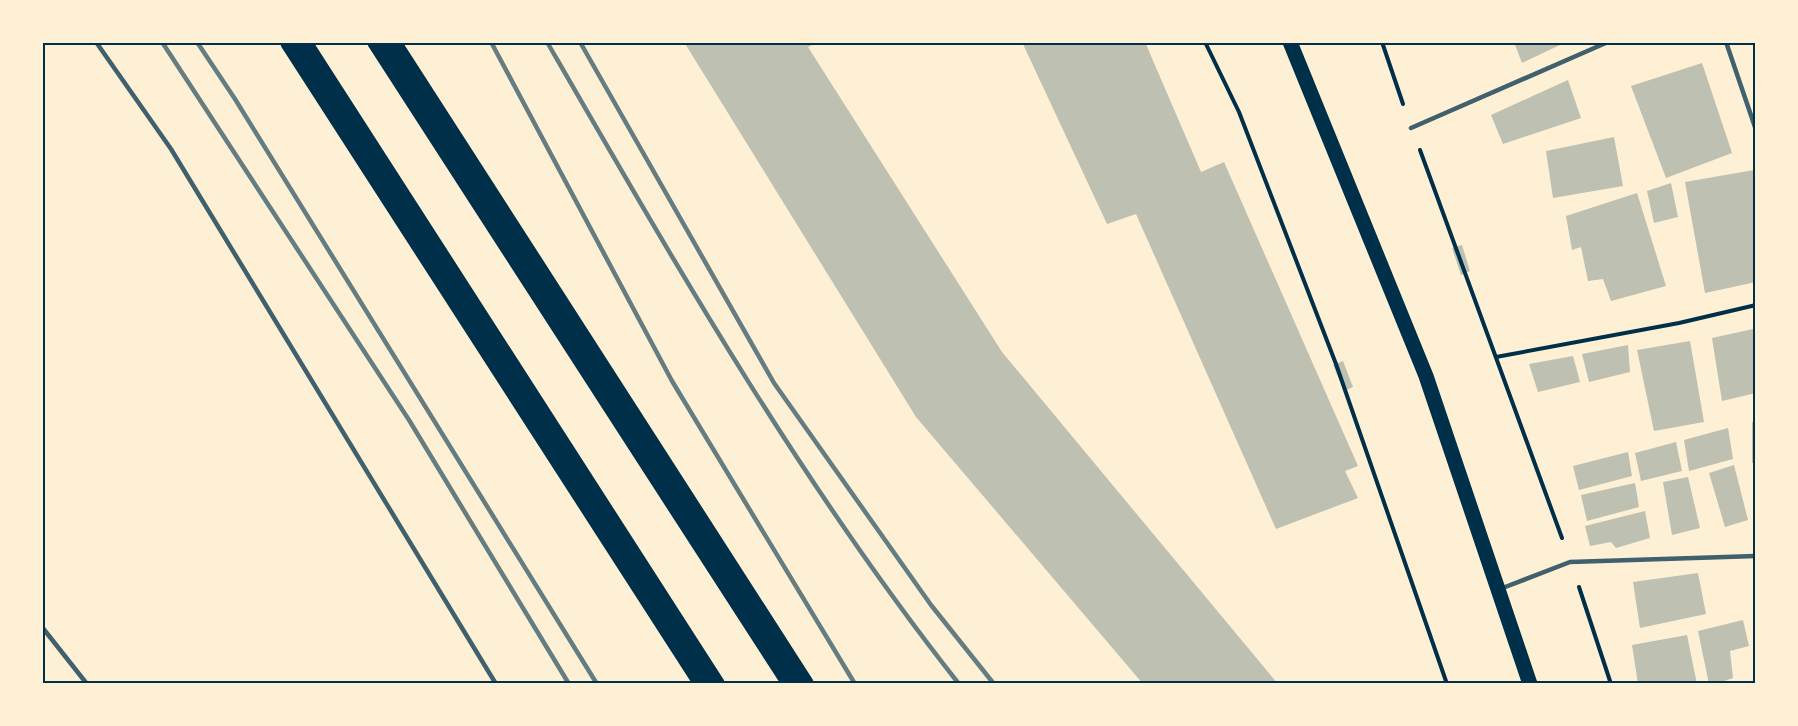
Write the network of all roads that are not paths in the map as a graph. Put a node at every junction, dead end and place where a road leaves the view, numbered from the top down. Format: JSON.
{"nodes":[{"id":1,"x":96,"y":42,"type":"edge"},
{"id":2,"x":289,"y":42,"type":"edge"},
{"id":3,"x":304,"y":42,"type":"edge"},
{"id":4,"x":375,"y":42,"type":"edge"},
{"id":5,"x":392,"y":42,"type":"edge"},
{"id":6,"x":1290,"y":42,"type":"edge"},
{"id":7,"x":1608,"y":42,"type":"edge"},
{"id":8,"x":1726,"y":42,"type":"edge"},
{"id":9,"x":1412,"y":128,"type":"road end"},
{"id":10,"x":1756,"y":130,"type":"edge"},
{"id":11,"x":1756,"y":556,"type":"edge"},
{"id":12,"x":1500,"y":589,"type":"junction"},
{"id":13,"x":42,"y":627,"type":"edge"},
{"id":14,"x":87,"y":684,"type":"edge"},
{"id":15,"x":496,"y":684,"type":"edge"},
{"id":16,"x":703,"y":684,"type":"edge"},
{"id":17,"x":717,"y":684,"type":"edge"},
{"id":18,"x":790,"y":684,"type":"edge"},
{"id":19,"x":805,"y":684,"type":"edge"},
{"id":20,"x":1530,"y":684,"type":"edge"}],
"edges":[{"from":1,"to":15,"type":"lane"},
{"from":2,"to":16,"type":"highway"},
{"from":3,"to":17,"type":"highway"},
{"from":4,"to":18,"type":"highway"},
{"from":5,"to":19,"type":"highway"},
{"from":6,"to":12,"type":"main road"},
{"from":7,"to":9,"type":"lane"},
{"from":8,"to":10,"type":"lane"},
{"from":11,"to":12,"type":"lane"},
{"from":12,"to":20,"type":"main road"},
{"from":13,"to":14,"type":"lane"}]}
